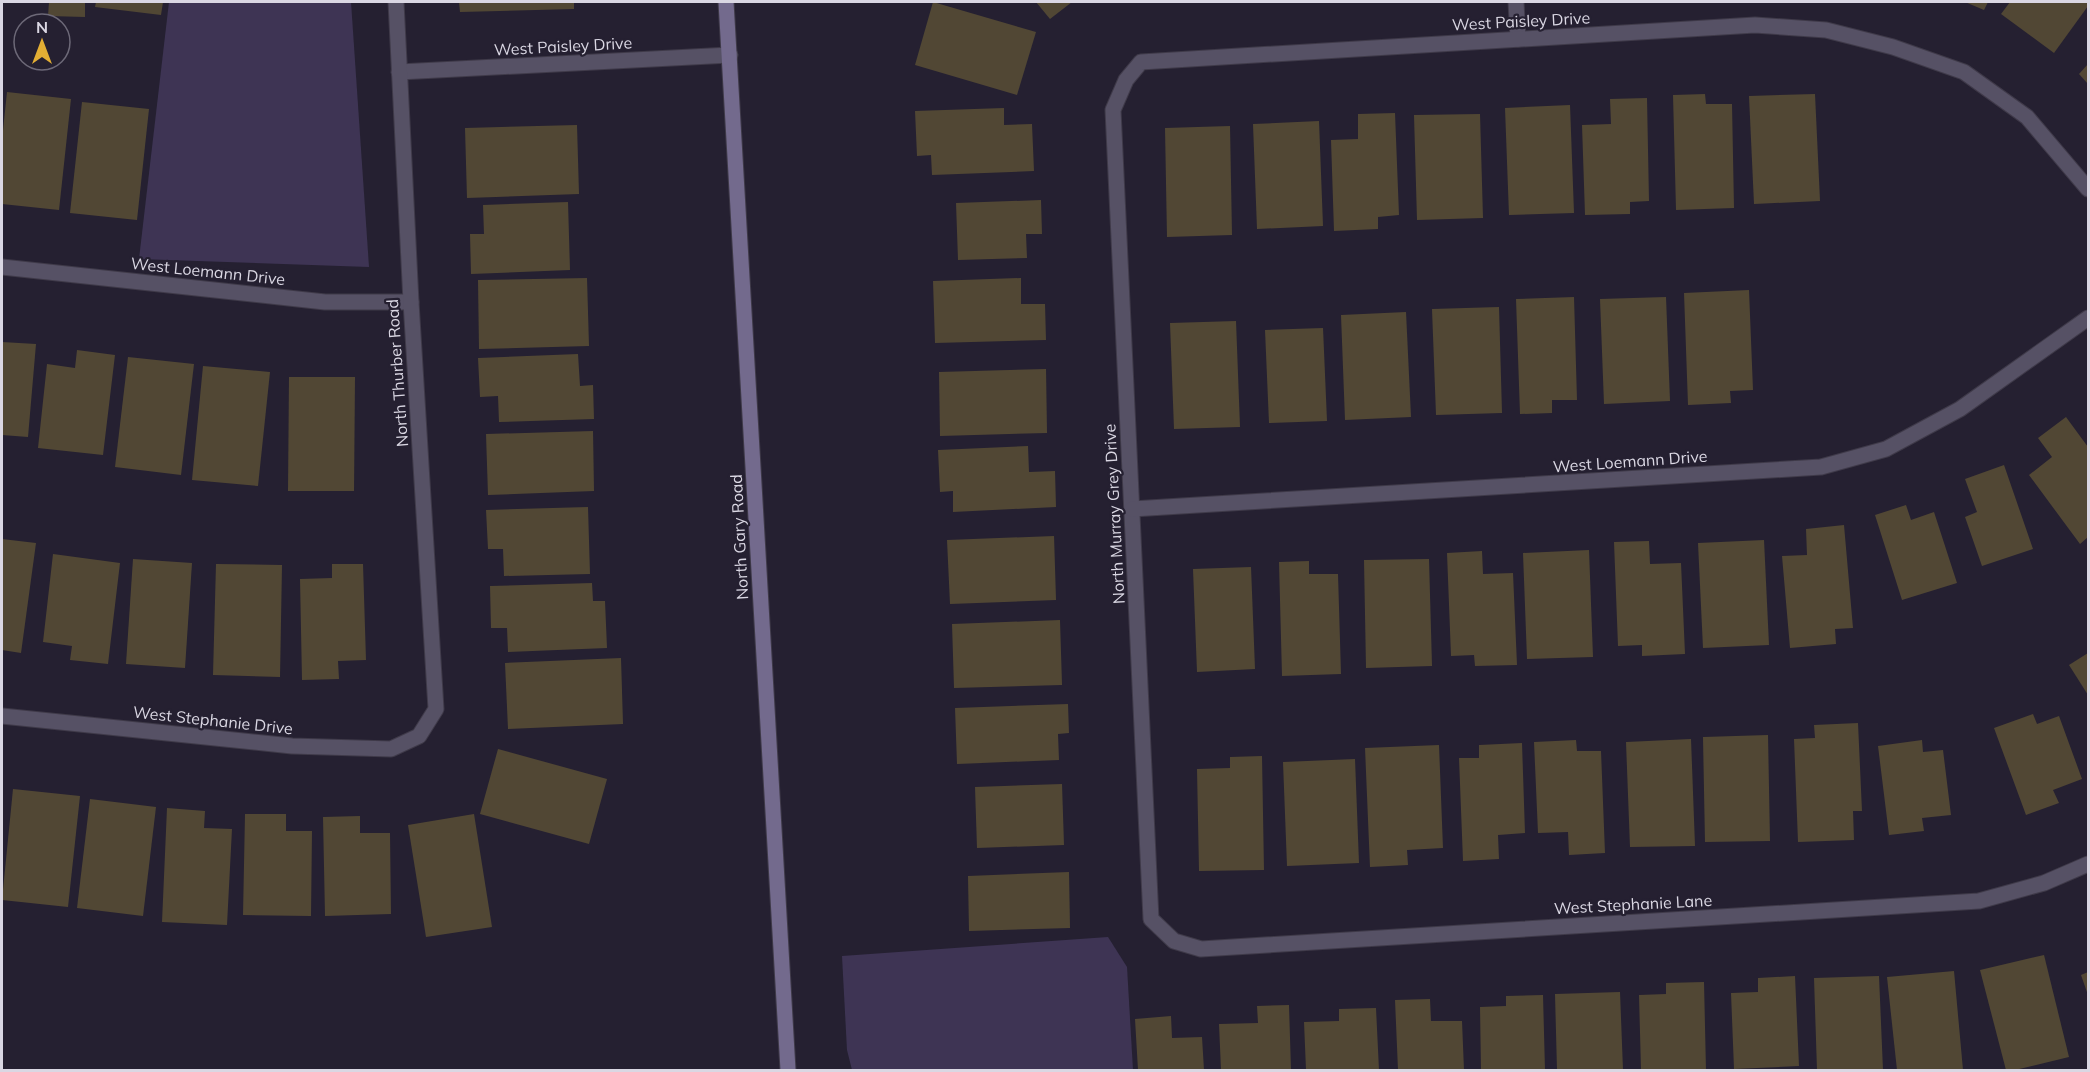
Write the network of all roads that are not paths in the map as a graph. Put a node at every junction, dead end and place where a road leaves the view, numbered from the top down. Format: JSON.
{"nodes":[{"id":1,"x":396,"y":2,"type":"edge"},
{"id":2,"x":726,"y":2,"type":"edge"},
{"id":3,"x":1516,"y":2,"type":"edge"},
{"id":4,"x":1518,"y":39,"type":"junction"},
{"id":5,"x":730,"y":55,"type":"junction"},
{"id":6,"x":399,"y":72,"type":"junction"},
{"id":7,"x":1126,"y":80,"type":"joint"},
{"id":8,"x":2088,"y":189,"type":"edge"},
{"id":9,"x":2,"y":267,"type":"edge"},
{"id":10,"x":411,"y":302,"type":"junction"},
{"id":11,"x":2088,"y":318,"type":"edge"},
{"id":12,"x":1132,"y":509,"type":"junction"},
{"id":13,"x":2,"y":716,"type":"edge"},
{"id":14,"x":418,"y":736,"type":"joint"},
{"id":15,"x":2088,"y":864,"type":"edge"},
{"id":16,"x":1174,"y":941,"type":"joint"},
{"id":17,"x":788,"y":1071,"type":"edge"}],
"edges":[{"from":1,"to":6,"type":"street","name":"North Thurber Road"},
{"from":2,"to":5,"type":"main road","name":"North Gary Road"},
{"from":3,"to":4,"type":"street"},
{"from":4,"to":7,"type":"street","name":"West Paisley Drive"},
{"from":4,"to":8,"type":"street","name":"West Paisley Drive"},
{"from":5,"to":6,"type":"street","name":"West Paisley Drive"},
{"from":5,"to":17,"type":"main road","name":"North Gary Road"},
{"from":6,"to":10,"type":"street","name":"North Thurber Road"},
{"from":7,"to":12,"type":"street","name":"North Murray Grey Drive"},
{"from":9,"to":10,"type":"street","name":"West Loemann Drive"},
{"from":10,"to":14,"type":"street","name":"North Thurber Road"},
{"from":11,"to":12,"type":"street","name":"West Loemann Drive"},
{"from":12,"to":16,"type":"street","name":"North Murray Grey Drive"},
{"from":13,"to":14,"type":"street","name":"West Stephanie Drive"},
{"from":15,"to":16,"type":"street","name":"West Stephanie Lane"}]}
